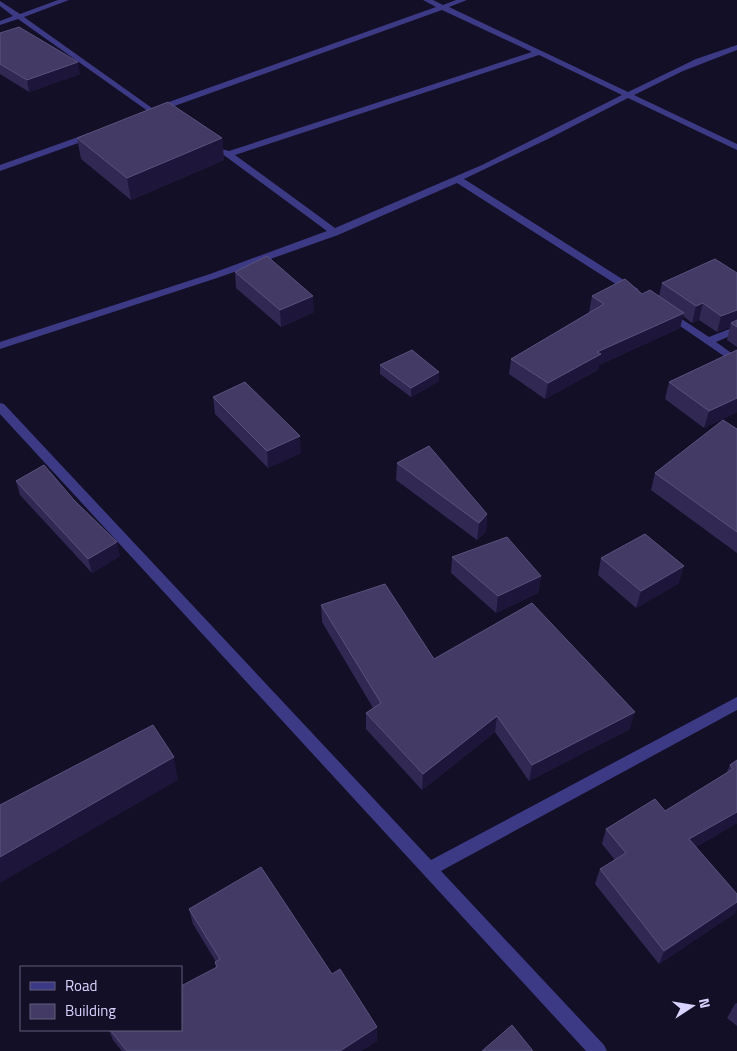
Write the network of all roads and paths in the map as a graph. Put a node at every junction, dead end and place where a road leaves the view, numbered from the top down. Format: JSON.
{"nodes":[{"id":1,"x":65,"y":0,"type":"edge"},
{"id":2,"x":427,"y":0,"type":"edge"},
{"id":3,"x":463,"y":0,"type":"edge"},
{"id":4,"x":0,"y":3,"type":"edge"},
{"id":5,"x":442,"y":6,"type":"junction"},
{"id":6,"x":19,"y":16,"type":"junction"},
{"id":7,"x":0,"y":23,"type":"edge"},
{"id":8,"x":737,"y":47,"type":"edge"},
{"id":9,"x":540,"y":52,"type":"junction"},
{"id":10,"x":627,"y":96,"type":"junction"},
{"id":11,"x":159,"y":111,"type":"junction"},
{"id":12,"x":143,"y":116,"type":"edge"},
{"id":13,"x":99,"y":132,"type":"edge"},
{"id":14,"x":215,"y":145,"type":"edge"},
{"id":15,"x":737,"y":147,"type":"edge"},
{"id":16,"x":228,"y":154,"type":"junction"},
{"id":17,"x":0,"y":168,"type":"edge"},
{"id":18,"x":457,"y":179,"type":"junction"},
{"id":19,"x":335,"y":233,"type":"junction"},
{"id":20,"x":643,"y":297,"type":"edge"},
{"id":21,"x":659,"y":307,"type":"edge"},
{"id":22,"x":737,"y":329,"type":"edge"},
{"id":23,"x":710,"y":341,"type":"junction"},
{"id":24,"x":0,"y":346,"type":"edge"},
{"id":25,"x":737,"y":362,"type":"edge"},
{"id":26,"x":0,"y":407,"type":"edge"},
{"id":27,"x":737,"y":703,"type":"edge"},
{"id":28,"x":429,"y":869,"type":"junction"},
{"id":29,"x":598,"y":1051,"type":"edge"}],
"edges":[{"from":1,"to":6,"type":"street"},
{"from":2,"to":5,"type":"street"},
{"from":3,"to":5,"type":"street"},
{"from":4,"to":6,"type":"street"},
{"from":5,"to":9,"type":"street"},
{"from":5,"to":11,"type":"street"},
{"from":6,"to":7,"type":"street"},
{"from":6,"to":11,"type":"street"},
{"from":8,"to":10,"type":"street"},
{"from":9,"to":10,"type":"street"},
{"from":9,"to":16,"type":"street"},
{"from":10,"to":15,"type":"street"},
{"from":10,"to":18,"type":"street"},
{"from":11,"to":12,"type":"street"},
{"from":13,"to":17,"type":"street"},
{"from":14,"to":16,"type":"street"},
{"from":16,"to":19,"type":"street"},
{"from":18,"to":19,"type":"street"},
{"from":18,"to":20,"type":"street"},
{"from":19,"to":24,"type":"street"},
{"from":21,"to":23,"type":"street"},
{"from":22,"to":23,"type":"street"},
{"from":23,"to":25,"type":"street"},
{"from":26,"to":28,"type":"street"},
{"from":27,"to":28,"type":"street"},
{"from":28,"to":29,"type":"street"}]}
